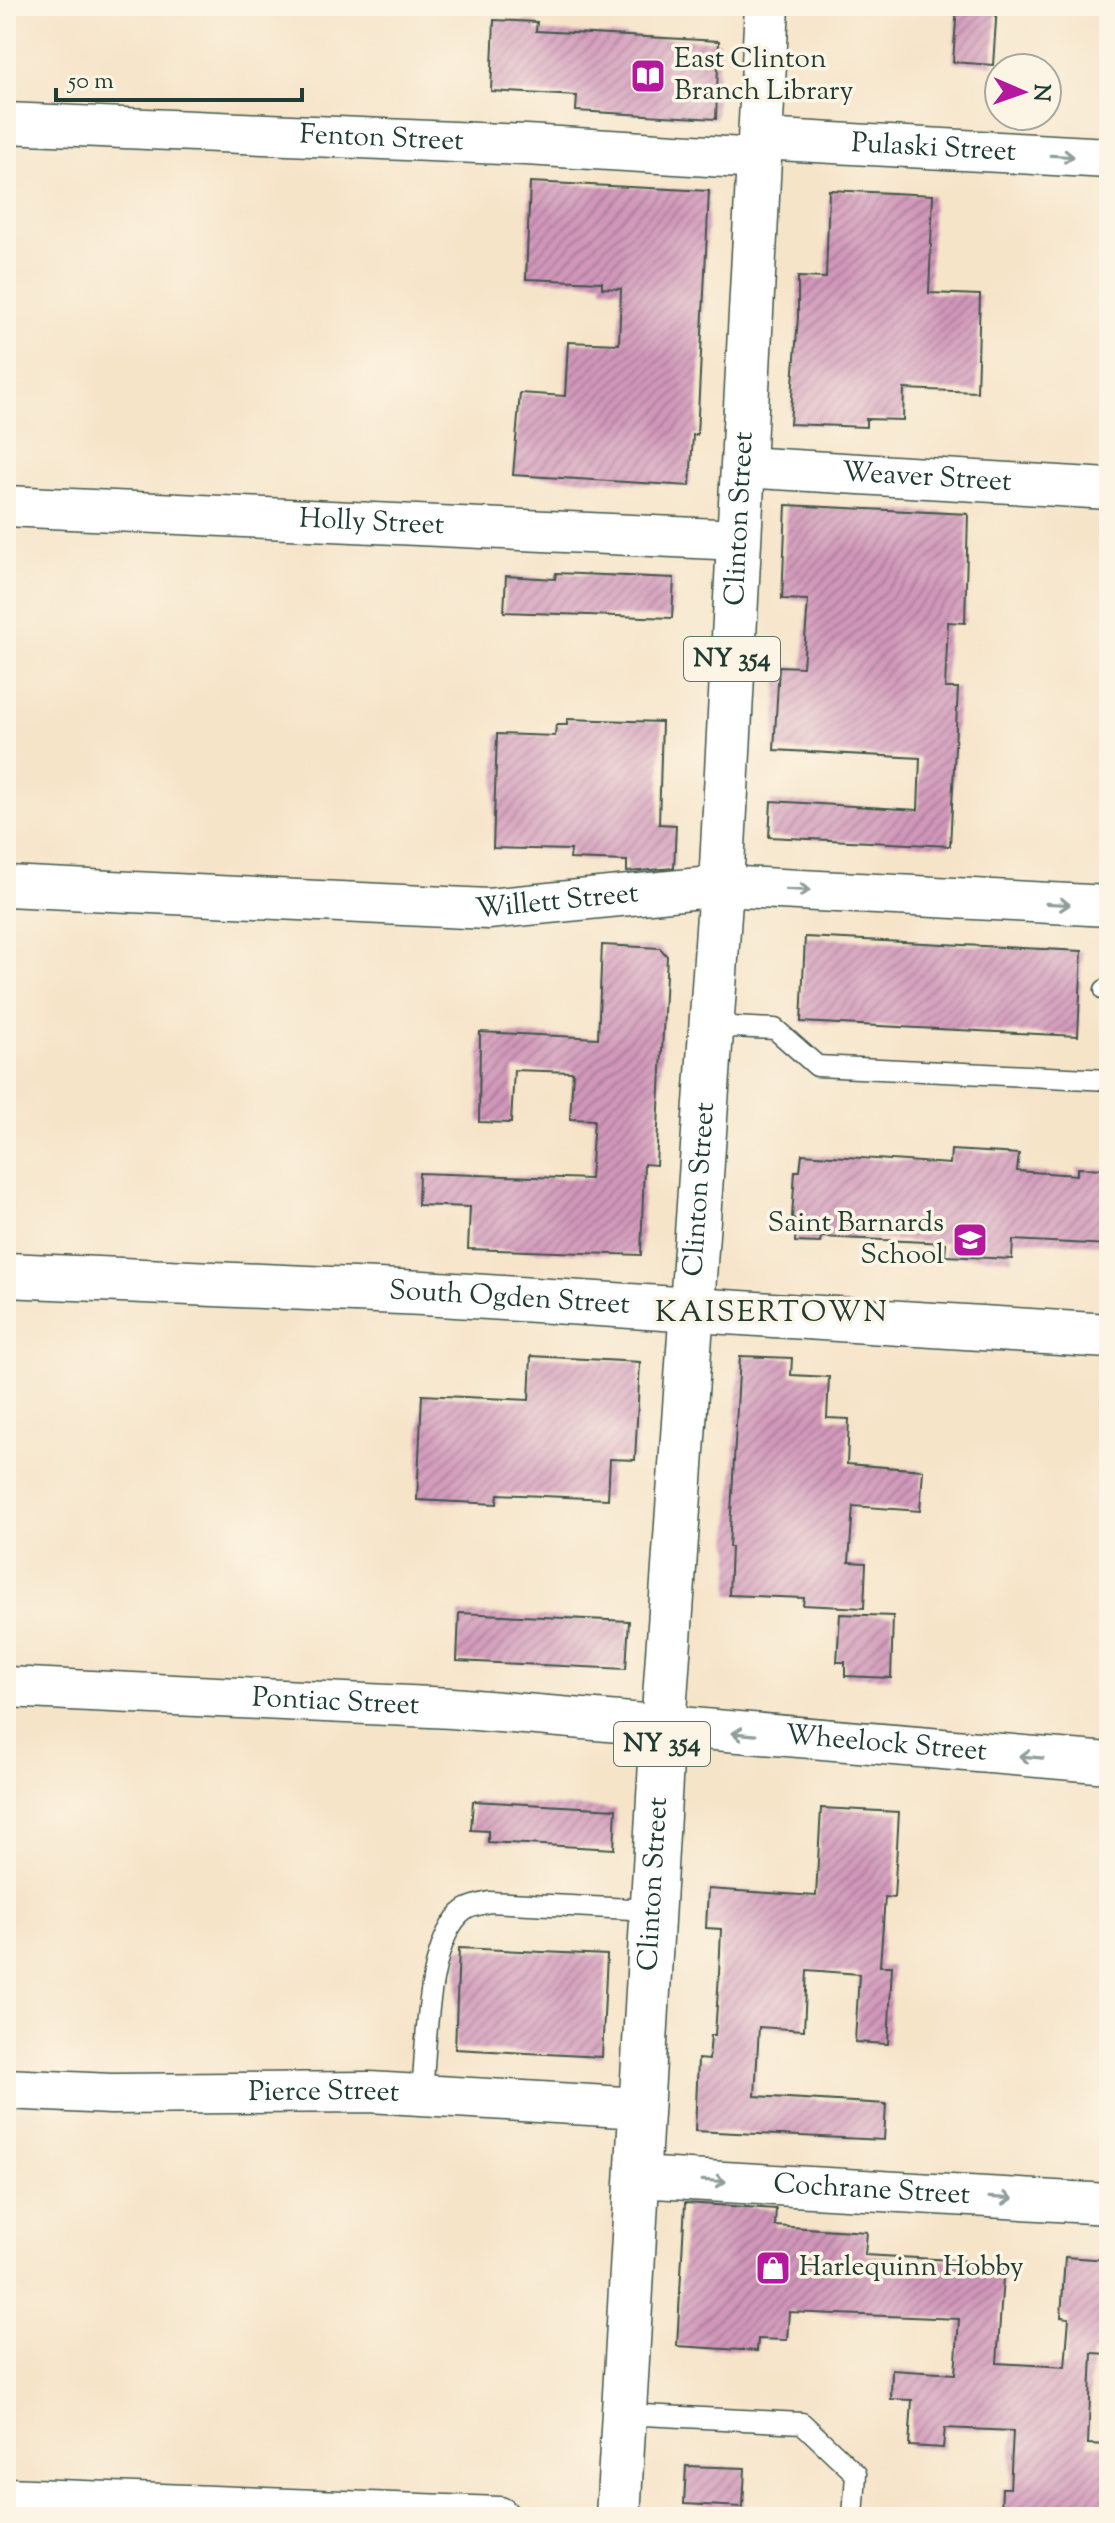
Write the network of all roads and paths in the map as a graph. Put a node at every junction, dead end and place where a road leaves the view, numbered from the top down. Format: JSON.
{"nodes":[{"id":1,"x":767,"y":6,"type":"edge"},
{"id":2,"x":6,"y":123,"type":"edge"},
{"id":3,"x":760,"y":149,"type":"junction"},
{"id":4,"x":1109,"y":158,"type":"edge"},
{"id":5,"x":743,"y":467,"type":"junction"},
{"id":6,"x":1109,"y":489,"type":"edge"},
{"id":7,"x":6,"y":506,"type":"edge"},
{"id":8,"x":739,"y":540,"type":"junction"},
{"id":9,"x":6,"y":886,"type":"edge"},
{"id":10,"x":721,"y":886,"type":"junction"},
{"id":11,"x":1109,"y":906,"type":"edge"},
{"id":12,"x":711,"y":1026,"type":"junction"},
{"id":13,"x":1109,"y":1080,"type":"edge"},
{"id":14,"x":6,"y":1275,"type":"edge"},
{"id":15,"x":691,"y":1311,"type":"junction"},
{"id":16,"x":1109,"y":1336,"type":"edge"},
{"id":17,"x":6,"y":1687,"type":"edge"},
{"id":18,"x":663,"y":1727,"type":"junction"},
{"id":19,"x":1109,"y":1763,"type":"edge"},
{"id":20,"x":652,"y":1910,"type":"junction"},
{"id":21,"x":6,"y":2089,"type":"edge"},
{"id":22,"x":422,"y":2096,"type":"junction"},
{"id":23,"x":641,"y":2108,"type":"junction"},
{"id":24,"x":636,"y":2177,"type":"junction"},
{"id":25,"x":1109,"y":2204,"type":"edge"},
{"id":26,"x":623,"y":2414,"type":"junction"},
{"id":27,"x":6,"y":2498,"type":"edge"},
{"id":28,"x":499,"y":2517,"type":"edge"},
{"id":29,"x":618,"y":2517,"type":"edge"},
{"id":30,"x":853,"y":2517,"type":"edge"}],
"edges":[{"from":1,"to":3,"type":"main road","name":"Clinton Street","number":"NY 354"},
{"from":2,"to":3,"type":"street","name":"Fenton Street"},
{"from":3,"to":4,"type":"street","name":"Pulaski Street","one_way":true},
{"from":3,"to":5,"type":"main road","name":"Clinton Street","number":"NY 354"},
{"from":5,"to":6,"type":"street","name":"Weaver Street"},
{"from":5,"to":8,"type":"main road","name":"Clinton Street","number":"NY 354"},
{"from":7,"to":8,"type":"street","name":"Holly Street"},
{"from":8,"to":10,"type":"main road","name":"Clinton Street","number":"NY 354"},
{"from":9,"to":10,"type":"street","name":"Willett Street"},
{"from":10,"to":11,"type":"street","name":"Willett Street","one_way":true},
{"from":10,"to":12,"type":"main road","name":"Clinton Street","number":"NY 354"},
{"from":12,"to":13,"type":"lane"},
{"from":12,"to":15,"type":"main road","name":"Clinton Street","number":"NY 354"},
{"from":14,"to":15,"type":"main road","name":"South Ogden Street"},
{"from":15,"to":16,"type":"main road","name":"South Ogden Street"},
{"from":15,"to":18,"type":"main road","name":"Clinton Street","number":"NY 354"},
{"from":17,"to":18,"type":"street","name":"Pontiac Street"},
{"from":19,"to":18,"type":"street","name":"Wheelock Street","one_way":true},
{"from":18,"to":20,"type":"main road","name":"Clinton Street","number":"NY 354"},
{"from":20,"to":22,"type":"lane"},
{"from":20,"to":23,"type":"main road","name":"Clinton Street","number":"NY 354"},
{"from":21,"to":22,"type":"street","name":"Pierce Street"},
{"from":22,"to":23,"type":"street","name":"Pierce Street"},
{"from":23,"to":24,"type":"main road","name":"Clinton Street","number":"NY 354"},
{"from":24,"to":25,"type":"street","name":"Cochrane Street","one_way":true},
{"from":24,"to":26,"type":"main road","name":"Clinton Street","number":"NY 354"},
{"from":26,"to":29,"type":"main road","name":"Clinton Street","number":"NY 354"},
{"from":26,"to":30,"type":"lane"},
{"from":27,"to":28,"type":"street"}]}
